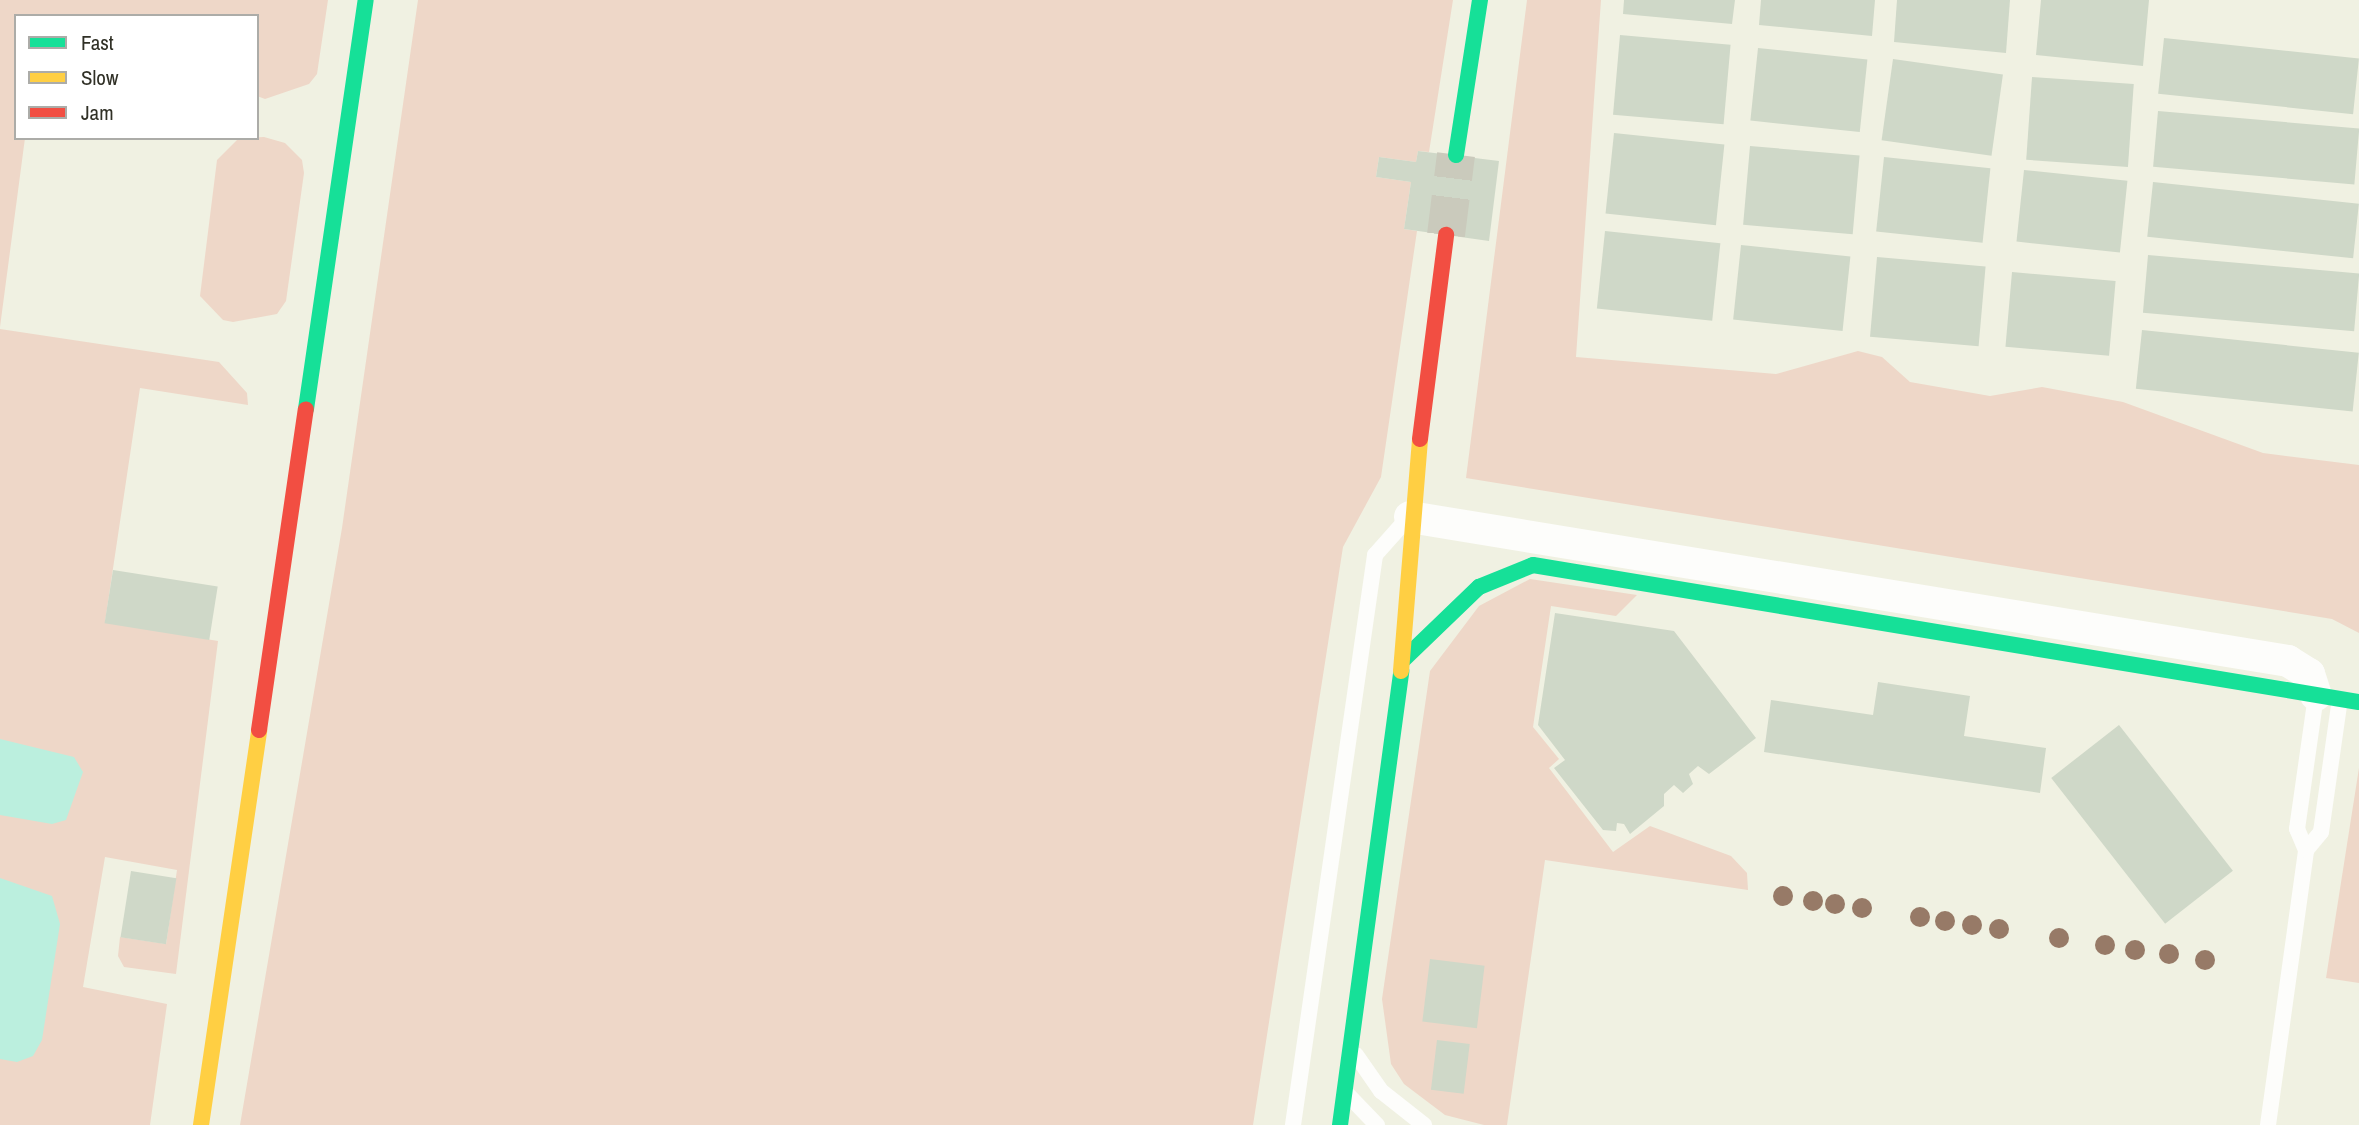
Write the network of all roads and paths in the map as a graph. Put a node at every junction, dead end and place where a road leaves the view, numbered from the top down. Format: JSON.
{"nodes":[{"id":1,"x":366,"y":0,"type":"edge"},
{"id":2,"x":1480,"y":0,"type":"edge"},
{"id":3,"x":1456,"y":155,"type":"tunnel mouth"},
{"id":4,"x":1446,"y":235,"type":"tunnel mouth"},
{"id":5,"x":1410,"y":517,"type":"junction"},
{"id":6,"x":1402,"y":661,"type":"junction"},
{"id":7,"x":2328,"y":697,"type":"junction"},
{"id":8,"x":2359,"y":702,"type":"edge"},
{"id":9,"x":2306,"y":850,"type":"junction"},
{"id":10,"x":1351,"y":1047,"type":"junction"},
{"id":11,"x":1345,"y":1090,"type":"junction"},
{"id":12,"x":201,"y":1125,"type":"edge"},
{"id":13,"x":1293,"y":1125,"type":"edge"},
{"id":14,"x":1340,"y":1125,"type":"edge"},
{"id":15,"x":1377,"y":1125,"type":"edge"},
{"id":16,"x":1424,"y":1125,"type":"edge"},
{"id":17,"x":2268,"y":1125,"type":"edge"}],
"edges":[{"from":1,"to":12,"type":"street"},
{"from":2,"to":3,"type":"street"},
{"from":4,"to":5,"type":"street"},
{"from":5,"to":6,"type":"street"},
{"from":5,"to":7,"type":"street"},
{"from":5,"to":13,"type":"lane"},
{"from":6,"to":7,"type":"street"},
{"from":6,"to":10,"type":"street"},
{"from":7,"to":8,"type":"street"},
{"from":7,"to":9,"type":"lane"},
{"from":7,"to":9,"type":"lane"},
{"from":9,"to":17,"type":"lane"},
{"from":10,"to":11,"type":"street"},
{"from":10,"to":16,"type":"lane"},
{"from":11,"to":14,"type":"street"},
{"from":11,"to":15,"type":"lane"}]}
